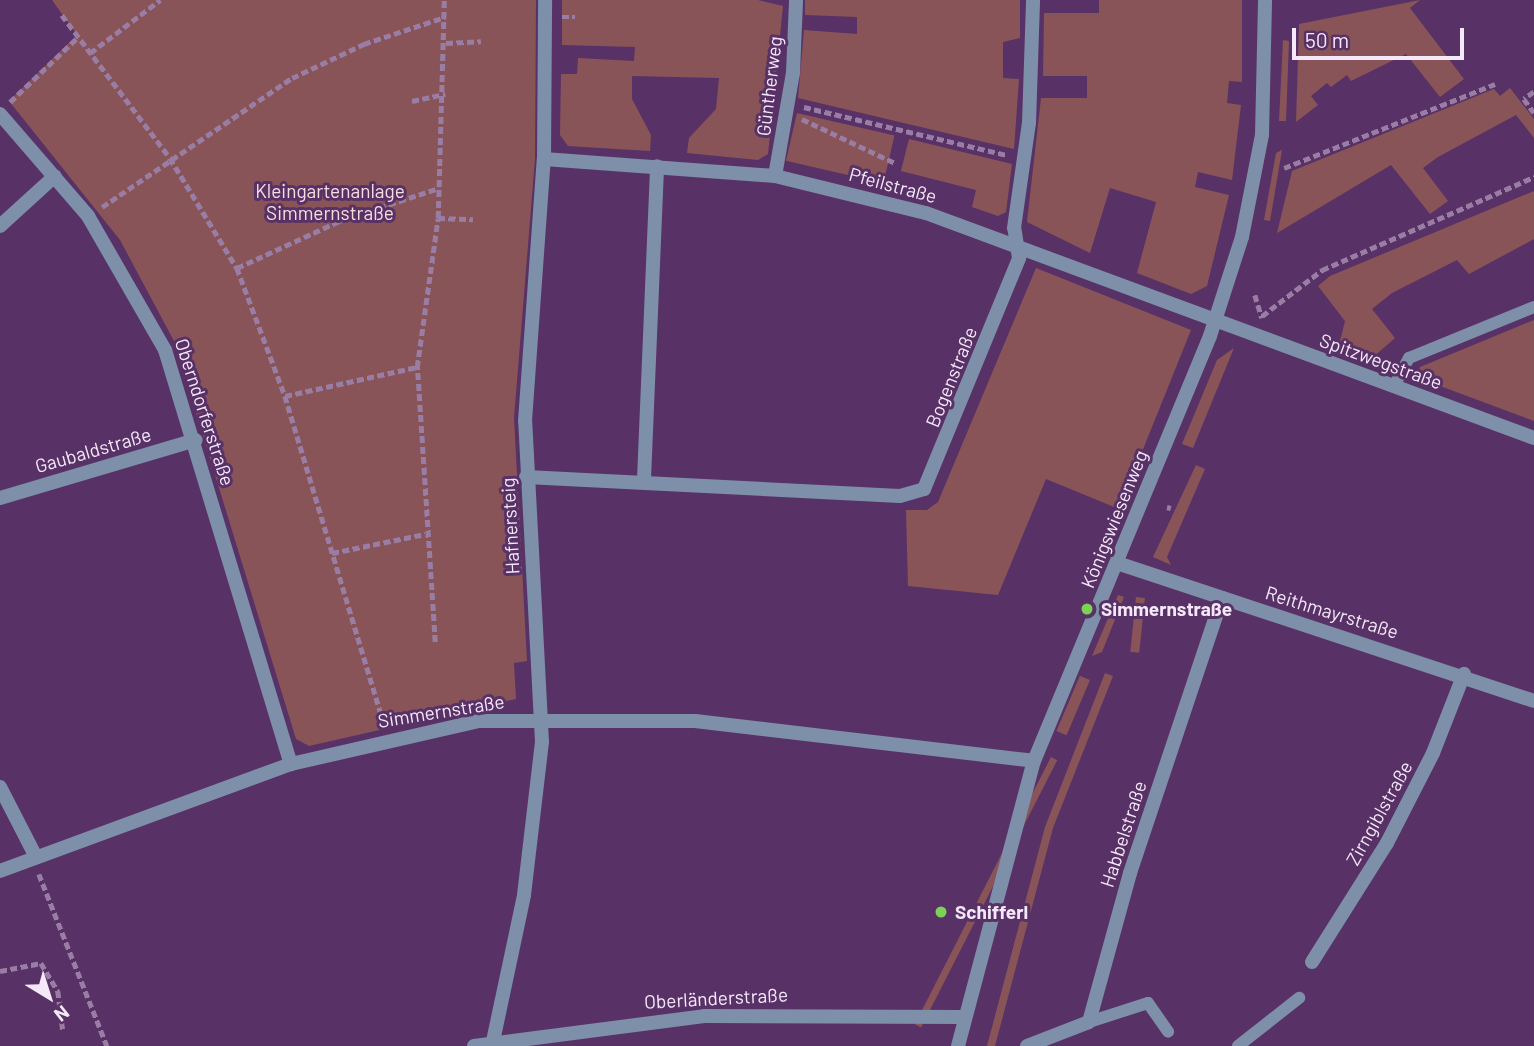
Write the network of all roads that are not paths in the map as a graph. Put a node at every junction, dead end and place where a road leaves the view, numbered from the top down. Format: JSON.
{"nodes":[{"id":1,"x":545,"y":0,"type":"edge"},
{"id":2,"x":796,"y":0,"type":"edge"},
{"id":3,"x":1033,"y":0,"type":"edge"},
{"id":4,"x":1265,"y":0,"type":"edge"},
{"id":5,"x":4,"y":109,"type":"edge"},
{"id":6,"x":544,"y":159,"type":"junction"},
{"id":7,"x":657,"y":166,"type":"junction"},
{"id":8,"x":55,"y":176,"type":"junction"},
{"id":9,"x":775,"y":176,"type":"junction"},
{"id":10,"x":0,"y":226,"type":"edge"},
{"id":11,"x":1017,"y":243,"type":"junction"},
{"id":12,"x":1534,"y":307,"type":"edge"},
{"id":13,"x":1216,"y":319,"type":"junction"},
{"id":14,"x":1394,"y":386,"type":"junction"},
{"id":15,"x":1534,"y":438,"type":"edge"},
{"id":16,"x":196,"y":440,"type":"junction"},
{"id":17,"x":526,"y":477,"type":"junction"},
{"id":18,"x":644,"y":480,"type":"junction"},
{"id":19,"x":0,"y":498,"type":"edge"},
{"id":20,"x":1117,"y":563,"type":"junction"},
{"id":21,"x":1222,"y":598,"type":"junction"},
{"id":22,"x":1464,"y":674,"type":"junction"},
{"id":23,"x":1534,"y":701,"type":"edge"},
{"id":24,"x":542,"y":719,"type":"junction"},
{"id":25,"x":1034,"y":761,"type":"junction"},
{"id":26,"x":291,"y":764,"type":"junction"},
{"id":27,"x":0,"y":787,"type":"edge"},
{"id":28,"x":36,"y":857,"type":"junction"},
{"id":29,"x":0,"y":871,"type":"edge"},
{"id":30,"x":1312,"y":962,"type":"dead end"},
{"id":31,"x":1299,"y":998,"type":"dead end"},
{"id":32,"x":962,"y":1017,"type":"junction"},
{"id":33,"x":1089,"y":1022,"type":"junction"},
{"id":34,"x":1168,"y":1031,"type":"dead end"},
{"id":35,"x":492,"y":1044,"type":"edge"},
{"id":36,"x":474,"y":1046,"type":"edge"},
{"id":37,"x":958,"y":1046,"type":"edge"},
{"id":38,"x":1027,"y":1046,"type":"edge"},
{"id":39,"x":1238,"y":1046,"type":"edge"}],
"edges":[{"from":1,"to":6,"type":"street","name":"Hafnersteig"},
{"from":2,"to":9,"type":"street","name":"Güntherweg"},
{"from":3,"to":11,"type":"street","name":"Bogenstraße"},
{"from":4,"to":13,"type":"street","name":"Königswiesenweg"},
{"from":5,"to":8,"type":"street","name":"Oberndorferstraße"},
{"from":6,"to":7,"type":"street","name":"Pfeilstraße"},
{"from":6,"to":17,"type":"street","name":"Hafnersteig"},
{"from":7,"to":9,"type":"street","name":"Pfeilstraße"},
{"from":7,"to":18,"type":"street"},
{"from":8,"to":10,"type":"street"},
{"from":8,"to":16,"type":"street","name":"Oberndorferstraße"},
{"from":9,"to":11,"type":"street","name":"Pfeilstraße"},
{"from":11,"to":13,"type":"street","name":"Pfeilstraße"},
{"from":11,"to":18,"type":"street","name":"Bogenstraße"},
{"from":12,"to":14,"type":"lane"},
{"from":13,"to":14,"type":"street","name":"Spitzwegstraße"},
{"from":13,"to":20,"type":"street","name":"Königswiesenweg"},
{"from":14,"to":15,"type":"street","name":"Spitzwegstraße"},
{"from":16,"to":19,"type":"street","name":"Gaubaldstraße"},
{"from":16,"to":26,"type":"street","name":"Oberndorferstraße"},
{"from":17,"to":18,"type":"street","name":"Bogenstraße"},
{"from":17,"to":24,"type":"street","name":"Hafnersteig"},
{"from":20,"to":21,"type":"street","name":"Reithmayrstraße"},
{"from":20,"to":25,"type":"street","name":"Königswiesenweg"},
{"from":21,"to":22,"type":"street","name":"Reithmayrstraße"},
{"from":21,"to":33,"type":"street","name":"Habbelstraße"},
{"from":22,"to":23,"type":"street","name":"Reithmayrstraße"},
{"from":22,"to":30,"type":"street","name":"Zirngiblstraße"},
{"from":24,"to":25,"type":"street","name":"Simmernstraße"},
{"from":24,"to":26,"type":"street","name":"Simmernstraße"},
{"from":24,"to":35,"type":"street","name":"Hafnersteig"},
{"from":25,"to":32,"type":"street","name":"Königswiesenweg"},
{"from":26,"to":28,"type":"street","name":"Simmernstraße"},
{"from":27,"to":28,"type":"street"},
{"from":28,"to":29,"type":"street","name":"Simmernstraße"},
{"from":31,"to":39,"type":"lane"},
{"from":32,"to":35,"type":"street","name":"Oberländerstraße"},
{"from":32,"to":37,"type":"street","name":"Königswiesenweg"},
{"from":33,"to":34,"type":"lane"},
{"from":33,"to":38,"type":"street"},
{"from":35,"to":36,"type":"street","name":"Oberländerstraße"}]}
